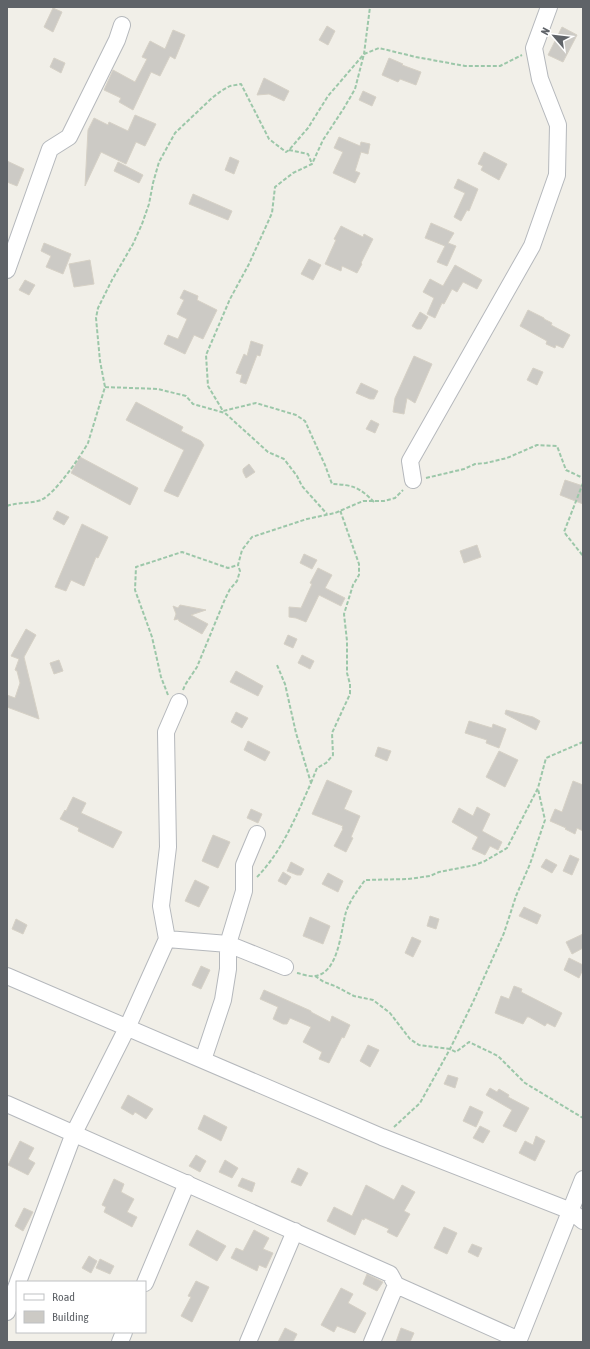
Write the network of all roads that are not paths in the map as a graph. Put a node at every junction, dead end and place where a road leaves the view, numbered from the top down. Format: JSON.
{"nodes":[{"id":1,"x":549,"y":7,"type":"edge"},
{"id":2,"x":122,"y":25,"type":"dead end"},
{"id":3,"x":7,"y":270,"type":"edge"},
{"id":4,"x":413,"y":480,"type":"road end"},
{"id":5,"x":177,"y":707,"type":"road end"},
{"id":6,"x":257,"y":834,"type":"dead end"},
{"id":7,"x":167,"y":939,"type":"junction"},
{"id":8,"x":228,"y":944,"type":"junction"},
{"id":9,"x":285,"y":967,"type":"road end"},
{"id":10,"x":7,"y":976,"type":"edge"},
{"id":11,"x":127,"y":1028,"type":"junction"},
{"id":12,"x":202,"y":1060,"type":"junction"},
{"id":13,"x":7,"y":1104,"type":"edge"},
{"id":14,"x":74,"y":1132,"type":"junction"},
{"id":15,"x":583,"y":1179,"type":"edge"},
{"id":16,"x":187,"y":1183,"type":"junction"},
{"id":17,"x":577,"y":1216,"type":"edge"},
{"id":18,"x":295,"y":1231,"type":"junction"},
{"id":19,"x":18,"y":1281,"type":"edge"},
{"id":20,"x":146,"y":1281,"type":"edge"},
{"id":21,"x":396,"y":1285,"type":"junction"},
{"id":22,"x":16,"y":1288,"type":"edge"},
{"id":23,"x":7,"y":1312,"type":"edge"},
{"id":24,"x":518,"y":1341,"type":"edge"},
{"id":25,"x":248,"y":1342,"type":"edge"},
{"id":26,"x":372,"y":1342,"type":"edge"}],
"edges":[{"from":1,"to":4,"type":"street"},
{"from":2,"to":3,"type":"street"},
{"from":5,"to":7,"type":"street"},
{"from":6,"to":8,"type":"street"},
{"from":7,"to":8,"type":"street"},
{"from":7,"to":11,"type":"street"},
{"from":8,"to":9,"type":"street"},
{"from":8,"to":12,"type":"street"},
{"from":10,"to":11,"type":"street"},
{"from":11,"to":12,"type":"street"},
{"from":11,"to":14,"type":"street"},
{"from":12,"to":17,"type":"street"},
{"from":13,"to":14,"type":"street"},
{"from":14,"to":16,"type":"street"},
{"from":14,"to":19,"type":"street"},
{"from":15,"to":17,"type":"street"},
{"from":16,"to":18,"type":"street"},
{"from":16,"to":20,"type":"street"},
{"from":17,"to":24,"type":"street"},
{"from":18,"to":21,"type":"street"},
{"from":18,"to":25,"type":"street"},
{"from":21,"to":24,"type":"street"},
{"from":21,"to":26,"type":"street"},
{"from":22,"to":23,"type":"street"}]}
